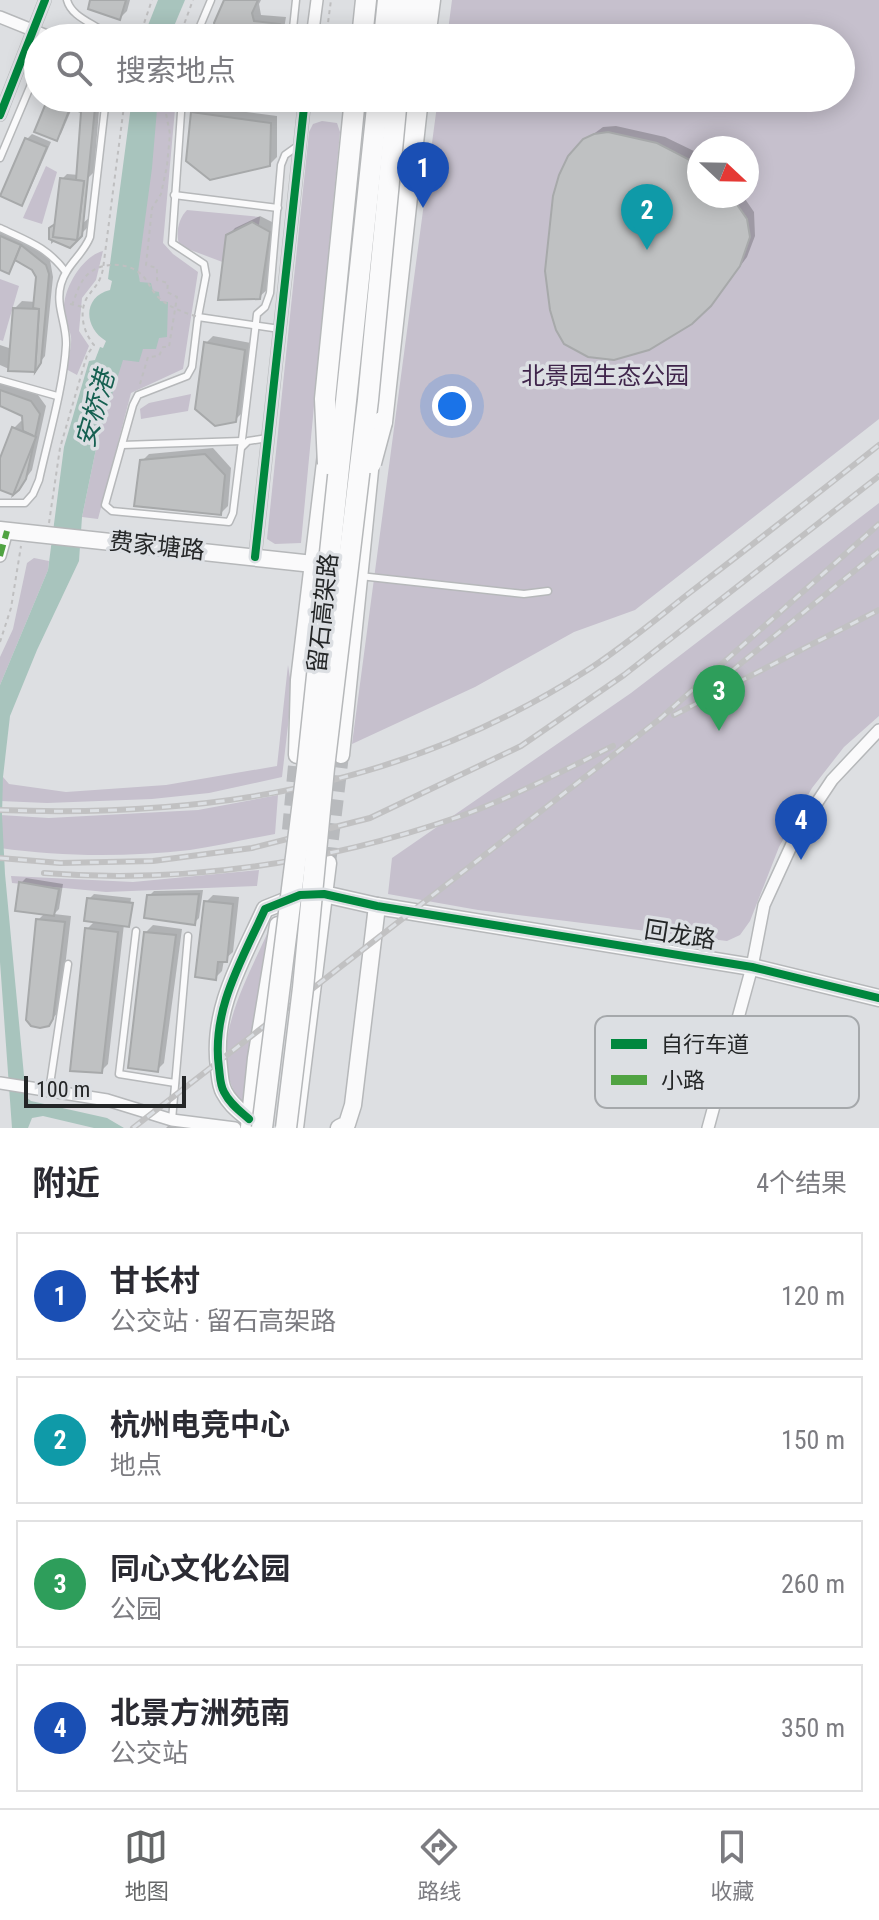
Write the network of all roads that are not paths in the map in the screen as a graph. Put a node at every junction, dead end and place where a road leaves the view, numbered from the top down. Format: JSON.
{"nodes":[{"id":1,"x":45,"y":0,"type":"edge"},
{"id":2,"x":67,"y":0,"type":"edge"},
{"id":3,"x":211,"y":0,"type":"edge"},
{"id":4,"x":296,"y":0,"type":"edge"},
{"id":5,"x":317,"y":0,"type":"edge"},
{"id":6,"x":366,"y":0,"type":"edge"},
{"id":7,"x":375,"y":0,"type":"edge"},
{"id":8,"x":388,"y":0,"type":"edge"},
{"id":9,"x":406,"y":0,"type":"edge"},
{"id":10,"x":418,"y":0,"type":"edge"},
{"id":11,"x":430,"y":0,"type":"edge"},
{"id":12,"x":0,"y":17,"type":"edge"},
{"id":13,"x":39,"y":24,"type":"edge"},
{"id":14,"x":92,"y":24,"type":"edge"},
{"id":15,"x":201,"y":24,"type":"edge"},
{"id":16,"x":293,"y":24,"type":"edge"},
{"id":17,"x":314,"y":24,"type":"edge"},
{"id":18,"x":363,"y":24,"type":"edge"},
{"id":19,"x":372,"y":24,"type":"edge"},
{"id":20,"x":385,"y":24,"type":"edge"},
{"id":21,"x":404,"y":24,"type":"edge"},
{"id":22,"x":415,"y":24,"type":"edge"},
{"id":23,"x":427,"y":24,"type":"edge"},
{"id":24,"x":24,"y":30,"type":"edge"},
{"id":25,"x":24,"y":62,"type":"edge"},
{"id":26,"x":24,"y":101,"type":"edge"},
{"id":27,"x":104,"y":112,"type":"edge"},
{"id":28,"x":181,"y":112,"type":"edge"},
{"id":29,"x":304,"y":112,"type":"edge"},
{"id":30,"x":363,"y":112,"type":"edge"},
{"id":31,"x":364,"y":112,"type":"edge"},
{"id":32,"x":396,"y":112,"type":"edge"},
{"id":33,"x":405,"y":112,"type":"edge"},
{"id":34,"x":416,"y":112,"type":"edge"},
{"id":35,"x":0,"y":115,"type":"edge"},
{"id":36,"x":301,"y":143,"type":"junction"},
{"id":37,"x":0,"y":158,"type":"edge"},
{"id":38,"x":174,"y":195,"type":"junction"},
{"id":39,"x":278,"y":208,"type":"junction"},
{"id":40,"x":0,"y":228,"type":"edge"},
{"id":41,"x":65,"y":271,"type":"junction"},
{"id":42,"x":198,"y":317,"type":"junction"},
{"id":43,"x":256,"y":325,"type":"junction"},
{"id":44,"x":280,"y":329,"type":"junction"},
{"id":45,"x":0,"y":380,"type":"edge"},
{"id":46,"x":57,"y":396,"type":"junction"},
{"id":47,"x":268,"y":438,"type":"junction"},
{"id":48,"x":241,"y":444,"type":"junction"},
{"id":49,"x":122,"y":445,"type":"junction"},
{"id":50,"x":0,"y":503,"type":"edge"},
{"id":51,"x":353,"y":525,"type":"junction"},
{"id":52,"x":10,"y":531,"type":"edge"},
{"id":53,"x":0,"y":556,"type":"edge"},
{"id":54,"x":255,"y":557,"type":"junction"},
{"id":55,"x":313,"y":564,"type":"junction"},
{"id":56,"x":359,"y":576,"type":"junction"},
{"id":57,"x":548,"y":591,"type":"dead end"},
{"id":58,"x":879,"y":730,"type":"edge"},
{"id":59,"x":297,"y":755,"type":"tunnel mouth"},
{"id":60,"x":341,"y":755,"type":"tunnel mouth"},
{"id":61,"x":328,"y":863,"type":"tunnel mouth"},
{"id":62,"x":285,"y":884,"type":"dead end"},
{"id":63,"x":324,"y":894,"type":"junction"},
{"id":64,"x":282,"y":902,"type":"junction"},
{"id":65,"x":377,"y":906,"type":"junction"},
{"id":66,"x":136,"y":931,"type":"dead end"},
{"id":67,"x":188,"y":936,"type":"dead end"},
{"id":68,"x":68,"y":964,"type":"dead end"},
{"id":69,"x":752,"y":967,"type":"junction"},
{"id":70,"x":879,"y":998,"type":"edge"},
{"id":71,"x":739,"y":1016,"type":"edge"},
{"id":72,"x":175,"y":1083,"type":"junction"},
{"id":73,"x":3,"y":1084,"type":"edge"},
{"id":74,"x":49,"y":1091,"type":"junction"},
{"id":75,"x":713,"y":1108,"type":"edge"},
{"id":76,"x":172,"y":1120,"type":"junction"},
{"id":77,"x":249,"y":1126,"type":"edge"},
{"id":78,"x":288,"y":1127,"type":"edge"},
{"id":79,"x":339,"y":1128,"type":"edge"},
{"id":80,"x":708,"y":1128,"type":"edge"}],
"edges":[{"from":1,"to":13,"type":"street"},
{"from":2,"to":14,"type":"lane"},
{"from":3,"to":15,"type":"lane"},
{"from":4,"to":16,"type":"lane"},
{"from":5,"to":17,"type":"street"},
{"from":6,"to":18,"type":"highway"},
{"from":7,"to":19,"type":"main road"},
{"from":8,"to":20,"type":"highway"},
{"from":9,"to":21,"type":"highway"},
{"from":10,"to":22,"type":"main road"},
{"from":11,"to":23,"type":"highway"},
{"from":12,"to":24,"type":"street"},
{"from":25,"to":35,"type":"street"},
{"from":26,"to":37,"type":"lane"},
{"from":27,"to":41,"type":"lane"},
{"from":28,"to":38,"type":"lane"},
{"from":29,"to":36,"type":"street"},
{"from":30,"to":77,"type":"highway","name":"留石高架路","bridge":true},
{"from":31,"to":55,"type":"main road"},
{"from":32,"to":51,"type":"highway","name":"留石高架路","bridge":true},
{"from":33,"to":56,"type":"main road"},
{"from":34,"to":51,"type":"highway","bridge":true},
{"from":36,"to":39,"type":"lane"},
{"from":36,"to":44,"type":"street"},
{"from":38,"to":39,"type":"lane"},
{"from":38,"to":42,"type":"lane"},
{"from":39,"to":43,"type":"lane"},
{"from":40,"to":41,"type":"lane"},
{"from":41,"to":46,"type":"lane"},
{"from":42,"to":43,"type":"lane"},
{"from":42,"to":49,"type":"lane"},
{"from":43,"to":44,"type":"lane"},
{"from":43,"to":48,"type":"lane"},
{"from":44,"to":47,"type":"street"},
{"from":45,"to":46,"type":"lane"},
{"from":46,"to":50,"type":"lane"},
{"from":47,"to":48,"type":"lane"},
{"from":47,"to":54,"type":"street"},
{"from":48,"to":49,"type":"lane"},
{"from":48,"to":49,"type":"lane"},
{"from":51,"to":78,"type":"highway","name":"留石高架路","bridge":true},
{"from":52,"to":53,"type":"street"},
{"from":52,"to":54,"type":"main road","name":"费家塘路"},
{"from":54,"to":55,"type":"main road","name":"费家塘路"},
{"from":55,"to":59,"type":"main road"},
{"from":56,"to":57,"type":"lane"},
{"from":56,"to":60,"type":"main road"},
{"from":58,"to":69,"type":"street"},
{"from":61,"to":63,"type":"main road"},
{"from":62,"to":64,"type":"main road"},
{"from":63,"to":64,"type":"main road"},
{"from":63,"to":65,"type":"main road","name":"回龙路"},
{"from":63,"to":78,"type":"main road"},
{"from":64,"to":77,"type":"main road"},
{"from":64,"to":77,"type":"main road"},
{"from":65,"to":69,"type":"main road","name":"回龙路"},
{"from":65,"to":79,"type":"main road"},
{"from":66,"to":72,"type":"lane"},
{"from":67,"to":72,"type":"lane"},
{"from":68,"to":74,"type":"lane"},
{"from":69,"to":70,"type":"main road","name":"回龙路"},
{"from":69,"to":71,"type":"street"},
{"from":72,"to":76,"type":"lane"},
{"from":73,"to":74,"type":"street"},
{"from":74,"to":76,"type":"street"},
{"from":75,"to":80,"type":"street"},
{"from":76,"to":77,"type":"street"}]}
